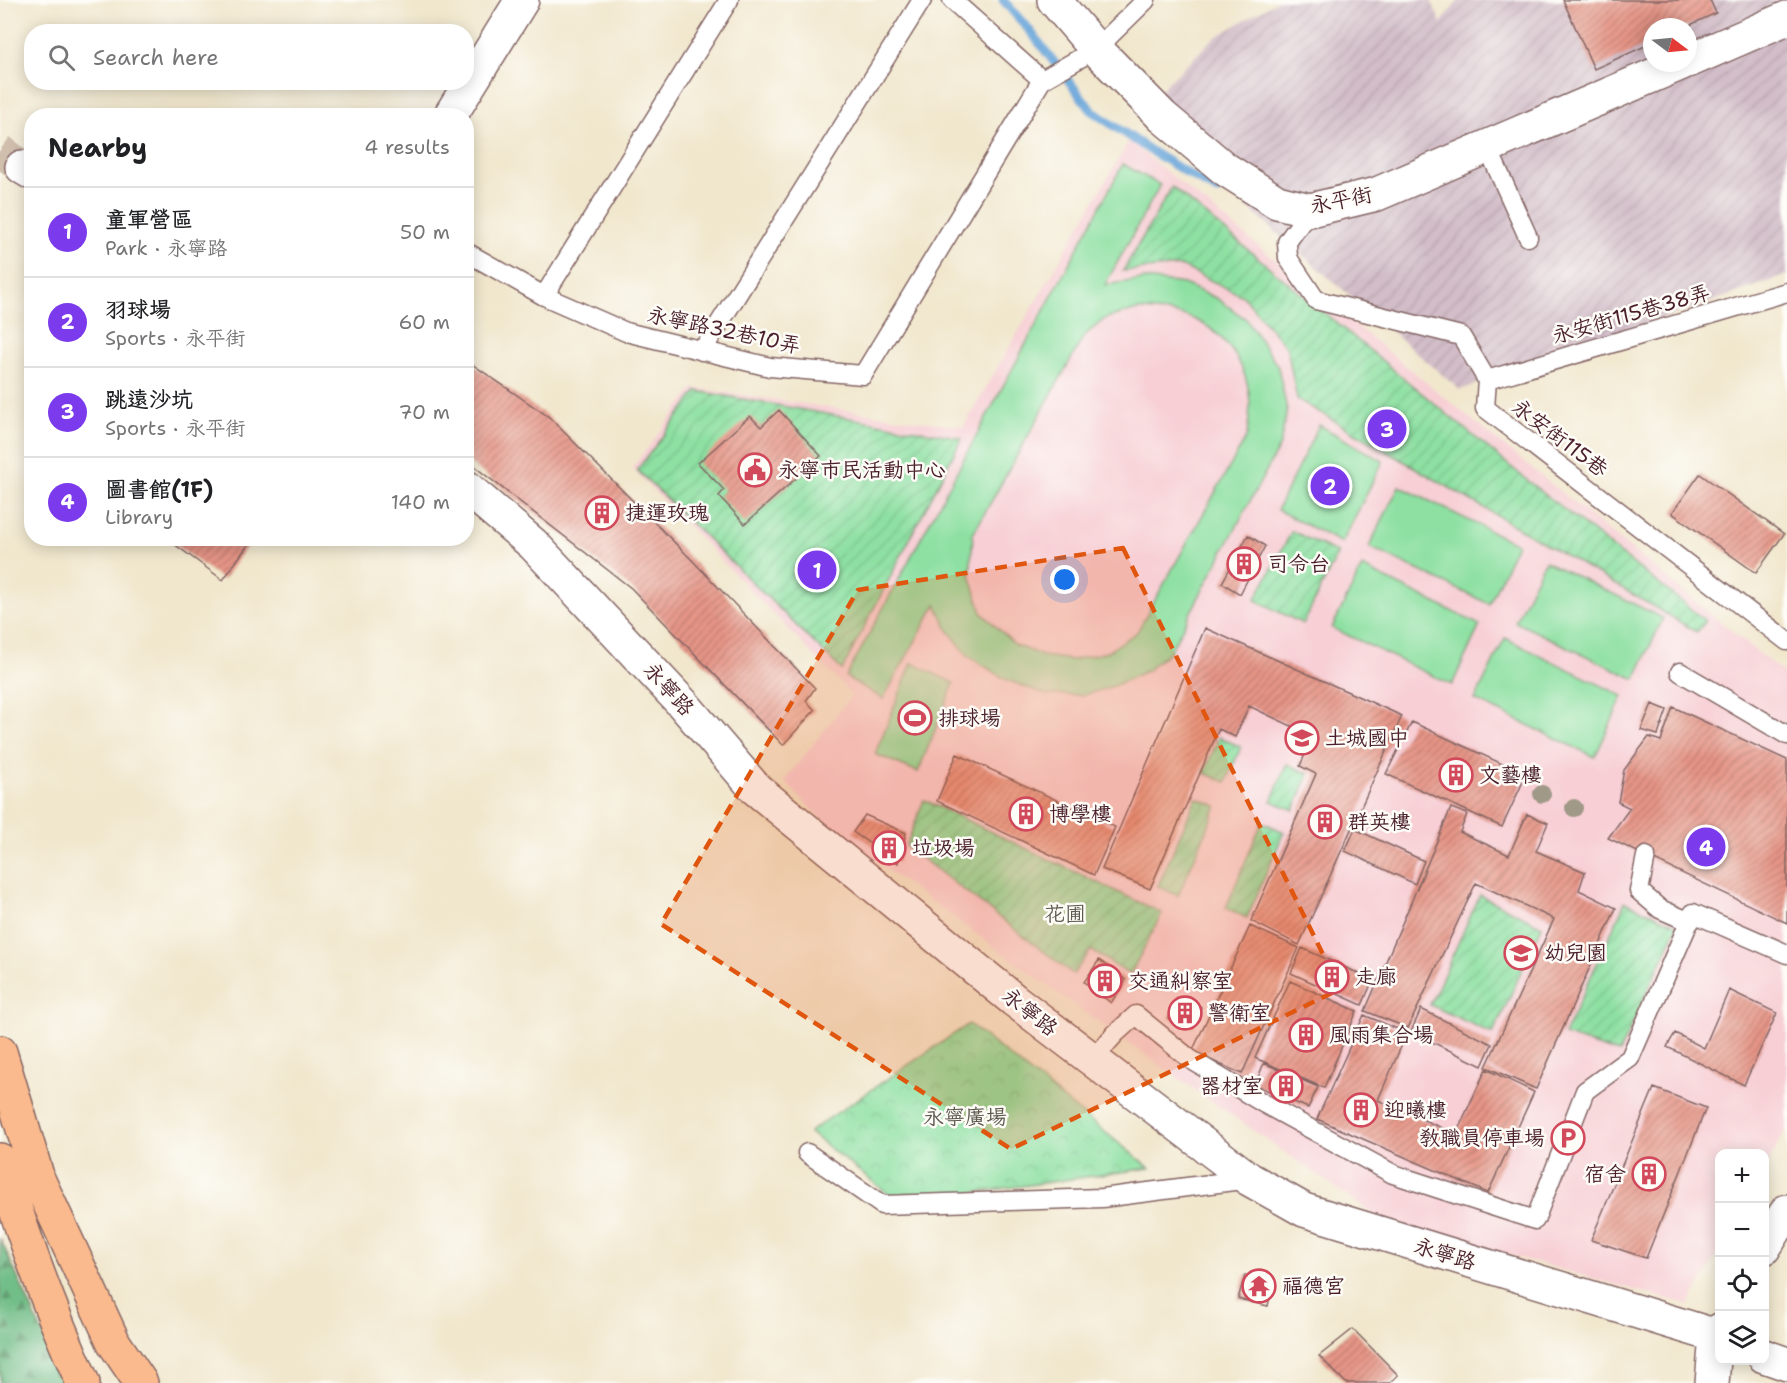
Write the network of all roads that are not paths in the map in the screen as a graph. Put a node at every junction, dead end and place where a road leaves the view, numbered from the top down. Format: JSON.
{"nodes":[{"id":1,"x":522,"y":0,"type":"edge"},
{"id":2,"x":729,"y":0,"type":"edge"},
{"id":3,"x":922,"y":0,"type":"edge"},
{"id":4,"x":952,"y":0,"type":"edge"},
{"id":5,"x":1054,"y":0,"type":"edge"},
{"id":6,"x":1146,"y":0,"type":"edge"},
{"id":7,"x":1787,"y":18,"type":"edge"},
{"id":8,"x":1096,"y":49,"type":"junction"},
{"id":9,"x":1697,"y":56,"type":"edge"},
{"id":10,"x":1661,"y":72,"type":"edge"},
{"id":11,"x":474,"y":77,"type":"edge"},
{"id":12,"x":1042,"y":80,"type":"junction"},
{"id":13,"x":466,"y":90,"type":"edge"},
{"id":14,"x":455,"y":108,"type":"edge"},
{"id":15,"x":1487,"y":146,"type":"junction"},
{"id":16,"x":1310,"y":210,"type":"junction"},
{"id":17,"x":1528,"y":237,"type":"dead end"},
{"id":18,"x":474,"y":257,"type":"edge"},
{"id":19,"x":1787,"y":292,"type":"edge"},
{"id":20,"x":544,"y":296,"type":"junction"},
{"id":21,"x":702,"y":351,"type":"junction"},
{"id":22,"x":1487,"y":380,"type":"junction"},
{"id":23,"x":474,"y":494,"type":"edge"},
{"id":24,"x":1787,"y":641,"type":"edge"},
{"id":25,"x":1680,"y":672,"type":"dead end"},
{"id":26,"x":1787,"y":735,"type":"edge"},
{"id":27,"x":1646,"y":856,"type":"dead end"},
{"id":28,"x":1690,"y":922,"type":"junction"},
{"id":29,"x":1787,"y":954,"type":"edge"},
{"id":30,"x":0,"y":1052,"type":"edge"},
{"id":31,"x":1092,"y":1060,"type":"junction"},
{"id":32,"x":807,"y":1153,"type":"dead end"},
{"id":33,"x":0,"y":1160,"type":"edge"},
{"id":34,"x":1249,"y":1179,"type":"junction"},
{"id":35,"x":1787,"y":1211,"type":"edge"},
{"id":36,"x":1769,"y":1240,"type":"edge"},
{"id":37,"x":1715,"y":1333,"type":"edge"},
{"id":38,"x":1715,"y":1358,"type":"edge"},
{"id":39,"x":1769,"y":1358,"type":"edge"},
{"id":40,"x":1787,"y":1364,"type":"edge"},
{"id":41,"x":83,"y":1383,"type":"edge"},
{"id":42,"x":141,"y":1383,"type":"edge"},
{"id":43,"x":1712,"y":1383,"type":"edge"}],
"edges":[{"from":1,"to":11,"type":"street"},
{"from":2,"to":20,"type":"lane"},
{"from":3,"to":21,"type":"lane"},
{"from":4,"to":12,"type":"lane"},
{"from":5,"to":8,"type":"street","name":"永平街"},
{"from":6,"to":8,"type":"lane"},
{"from":7,"to":9,"type":"street"},
{"from":8,"to":12,"type":"lane"},
{"from":8,"to":16,"type":"street","name":"永平街"},
{"from":10,"to":15,"type":"street","name":"永平街"},
{"from":12,"to":21,"type":"lane","name":"永寧路32巷10弄"},
{"from":13,"to":14,"type":"street"},
{"from":15,"to":16,"type":"street","name":"永平街"},
{"from":15,"to":17,"type":"lane"},
{"from":16,"to":22,"type":"lane"},
{"from":18,"to":20,"type":"lane","name":"永寧路32巷10弄"},
{"from":19,"to":22,"type":"lane","name":"永安街115巷38弄"},
{"from":20,"to":21,"type":"lane","name":"永寧路32巷10弄"},
{"from":22,"to":24,"type":"lane","name":"永安街115巷"},
{"from":23,"to":31,"type":"street","name":"永寧路"},
{"from":25,"to":26,"type":"lane"},
{"from":27,"to":28,"type":"lane"},
{"from":28,"to":29,"type":"lane"},
{"from":28,"to":31,"type":"lane"},
{"from":30,"to":42,"type":"highway"},
{"from":31,"to":34,"type":"street","name":"永寧路"},
{"from":32,"to":34,"type":"lane"},
{"from":33,"to":41,"type":"highway"},
{"from":34,"to":37,"type":"street","name":"永寧路"},
{"from":35,"to":36,"type":"street"},
{"from":38,"to":43,"type":"street"},
{"from":39,"to":40,"type":"street"}]}
